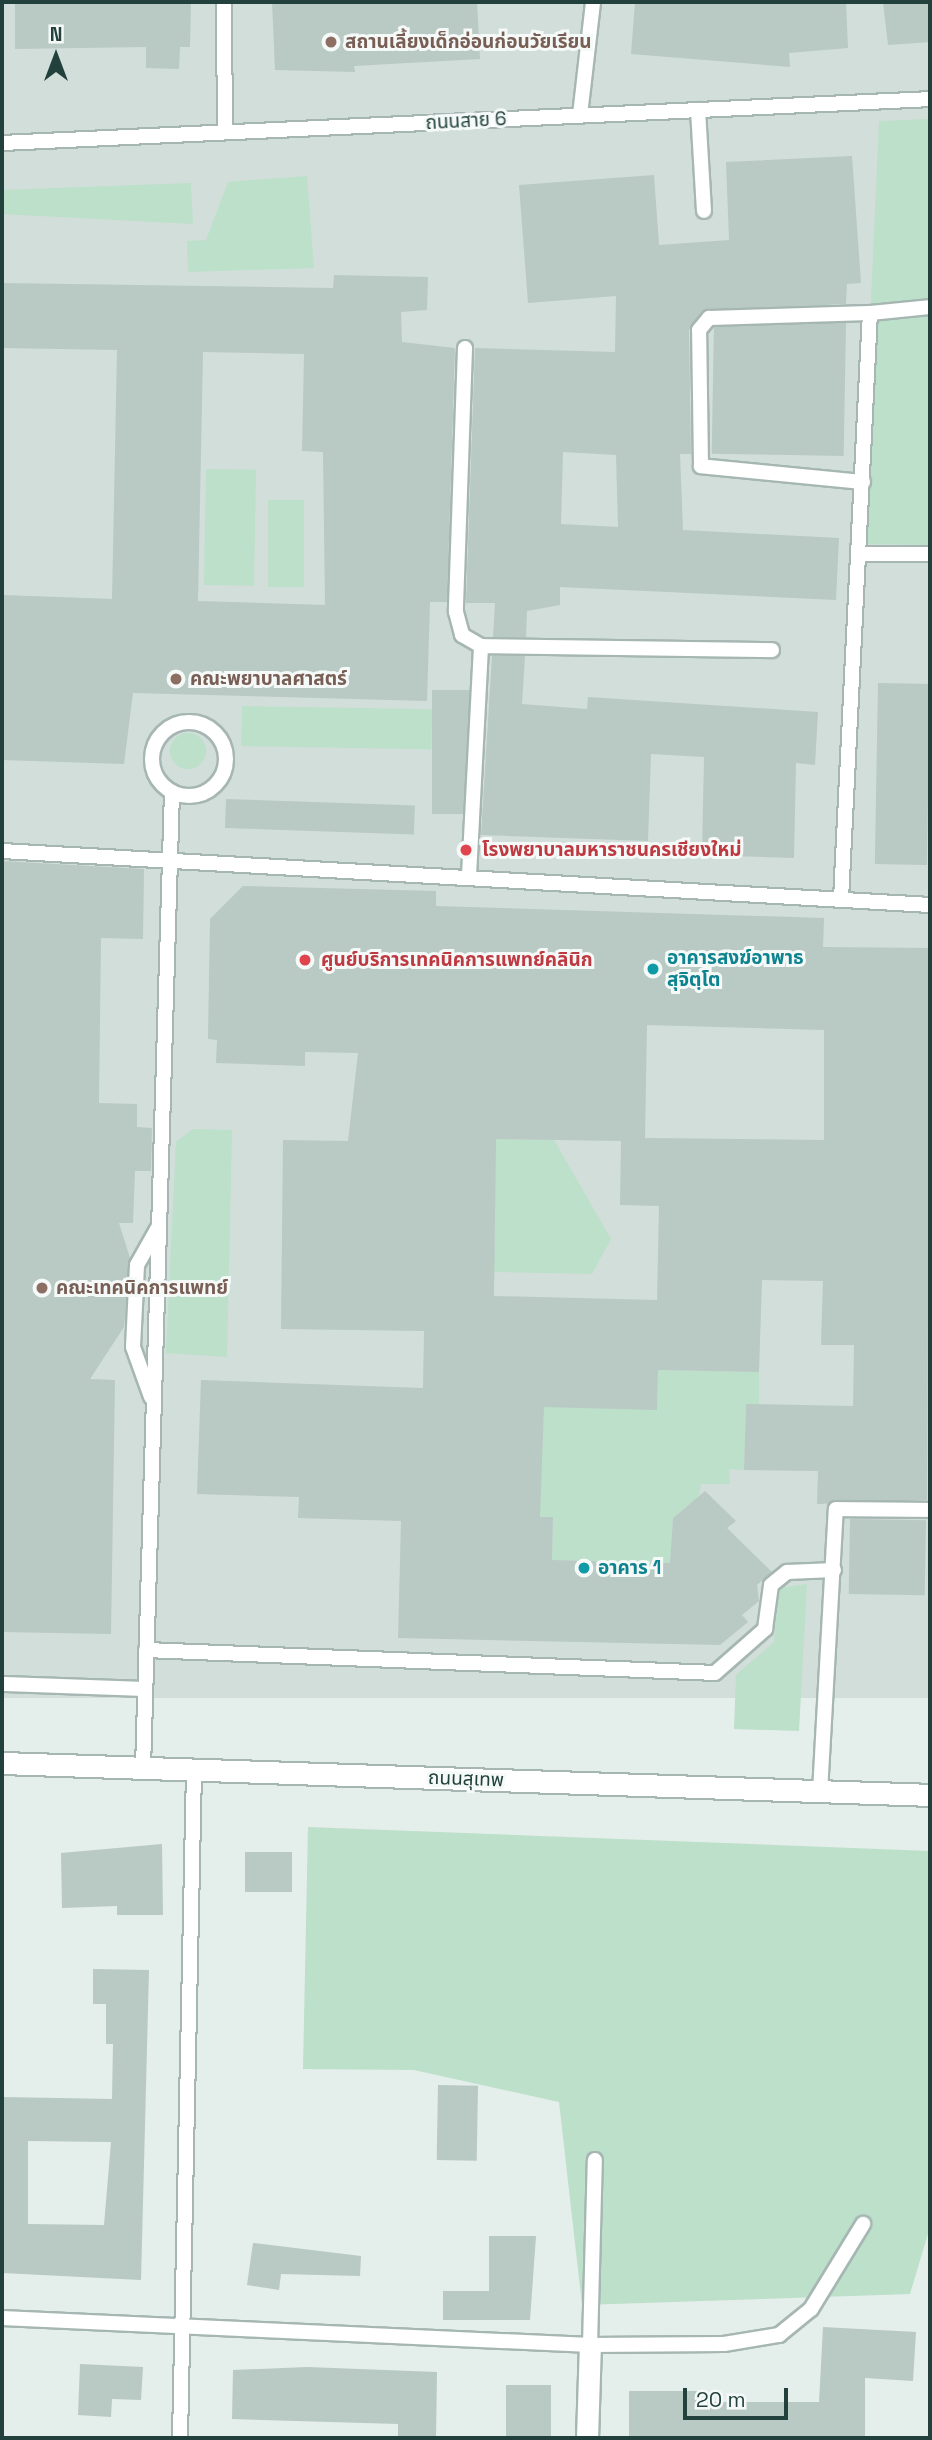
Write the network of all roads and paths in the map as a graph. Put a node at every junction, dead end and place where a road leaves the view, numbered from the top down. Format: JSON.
{"nodes":[{"id":1,"x":224,"y":2,"type":"edge"},
{"id":2,"x":593,"y":2,"type":"edge"},
{"id":3,"x":930,"y":99,"type":"edge"},
{"id":4,"x":698,"y":110,"type":"junction"},
{"id":5,"x":580,"y":115,"type":"junction"},
{"id":6,"x":225,"y":132,"type":"junction"},
{"id":7,"x":2,"y":142,"type":"edge"},
{"id":8,"x":704,"y":211,"type":"dead end"},
{"id":9,"x":930,"y":307,"type":"edge"},
{"id":10,"x":870,"y":313,"type":"junction"},
{"id":11,"x":465,"y":348,"type":"dead end"},
{"id":12,"x":863,"y":482,"type":"junction"},
{"id":13,"x":859,"y":554,"type":"junction"},
{"id":14,"x":930,"y":554,"type":"edge"},
{"id":15,"x":481,"y":646,"type":"junction"},
{"id":16,"x":772,"y":650,"type":"dead end"},
{"id":17,"x":172,"y":792,"type":"junction"},
{"id":18,"x":2,"y":851,"type":"edge"},
{"id":19,"x":170,"y":856,"type":"junction"},
{"id":20,"x":469,"y":876,"type":"junction"},
{"id":21,"x":841,"y":899,"type":"junction"},
{"id":22,"x":930,"y":905,"type":"edge"},
{"id":23,"x":160,"y":1225,"type":"junction"},
{"id":24,"x":154,"y":1405,"type":"junction"},
{"id":25,"x":930,"y":1510,"type":"edge"},
{"id":26,"x":834,"y":1570,"type":"junction"},
{"id":27,"x":146,"y":1650,"type":"junction"},
{"id":28,"x":2,"y":1684,"type":"edge"},
{"id":29,"x":145,"y":1689,"type":"junction"},
{"id":30,"x":2,"y":1763,"type":"edge"},
{"id":31,"x":143,"y":1769,"type":"junction"},
{"id":32,"x":194,"y":1770,"type":"junction"},
{"id":33,"x":820,"y":1792,"type":"junction"},
{"id":34,"x":930,"y":1795,"type":"edge"},
{"id":35,"x":595,"y":2160,"type":"dead end"},
{"id":36,"x":863,"y":2224,"type":"dead end"},
{"id":37,"x":2,"y":2318,"type":"edge"},
{"id":38,"x":183,"y":2327,"type":"junction"},
{"id":39,"x":590,"y":2345,"type":"junction"},
{"id":40,"x":180,"y":2438,"type":"edge"},
{"id":41,"x":587,"y":2438,"type":"edge"}],
"edges":[{"from":1,"to":6,"type":"lane"},
{"from":2,"to":5,"type":"lane"},
{"from":3,"to":4,"type":"lane","name":"ถนนสาย 6"},
{"from":4,"to":5,"type":"lane","name":"ถนนสาย 6"},
{"from":4,"to":8,"type":"lane"},
{"from":5,"to":6,"type":"lane","name":"ถนนสาย 6"},
{"from":6,"to":7,"type":"lane","name":"ถนนสาย 6"},
{"from":9,"to":10,"type":"lane"},
{"from":10,"to":12,"type":"lane"},
{"from":10,"to":12,"type":"lane"},
{"from":11,"to":15,"type":"lane"},
{"from":12,"to":13,"type":"lane"},
{"from":13,"to":14,"type":"lane"},
{"from":13,"to":21,"type":"lane"},
{"from":15,"to":16,"type":"lane"},
{"from":15,"to":20,"type":"lane"},
{"from":17,"to":17,"type":"lane"},
{"from":17,"to":19,"type":"lane"},
{"from":18,"to":19,"type":"lane"},
{"from":19,"to":20,"type":"lane"},
{"from":19,"to":23,"type":"lane"},
{"from":20,"to":21,"type":"lane"},
{"from":21,"to":22,"type":"lane"},
{"from":23,"to":24,"type":"lane"},
{"from":23,"to":24,"type":"lane"},
{"from":24,"to":27,"type":"lane"},
{"from":25,"to":26,"type":"lane"},
{"from":26,"to":27,"type":"lane"},
{"from":26,"to":33,"type":"lane"},
{"from":27,"to":29,"type":"lane"},
{"from":28,"to":29,"type":"lane"},
{"from":29,"to":31,"type":"lane"},
{"from":30,"to":31,"type":"main road","name":"ถนนสุเทพ"},
{"from":31,"to":32,"type":"main road","name":"ถนนสุเทพ"},
{"from":32,"to":33,"type":"main road","name":"ถนนสุเทพ"},
{"from":32,"to":38,"type":"lane"},
{"from":33,"to":34,"type":"main road","name":"ถนนสุเทพ"},
{"from":35,"to":39,"type":"lane"},
{"from":36,"to":39,"type":"lane"},
{"from":37,"to":38,"type":"lane"},
{"from":38,"to":39,"type":"lane"},
{"from":38,"to":40,"type":"lane"},
{"from":39,"to":41,"type":"main road"}]}
